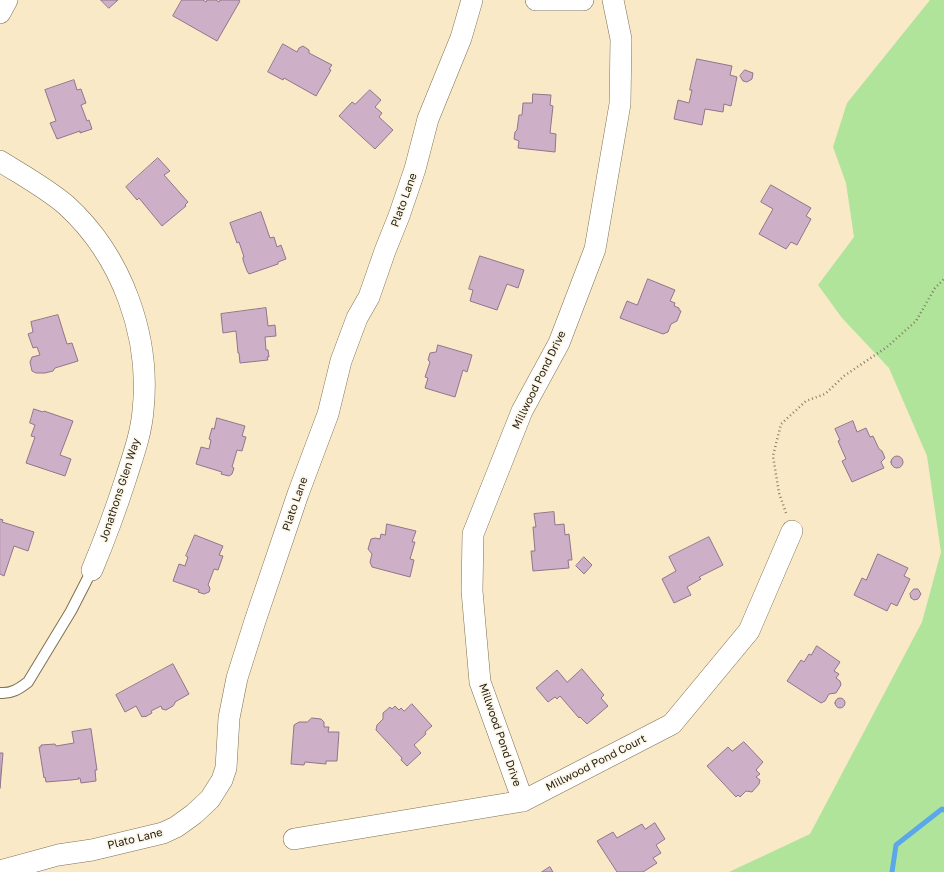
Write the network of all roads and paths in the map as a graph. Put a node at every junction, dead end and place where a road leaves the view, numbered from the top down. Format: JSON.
{"nodes":[{"id":1,"x":7,"y":0,"type":"edge"},
{"id":2,"x":472,"y":0,"type":"edge"},
{"id":3,"x":536,"y":0,"type":"edge"},
{"id":4,"x":582,"y":0,"type":"edge"},
{"id":5,"x":613,"y":0,"type":"edge"},
{"id":6,"x":0,"y":13,"type":"edge"},
{"id":7,"x":0,"y":161,"type":"edge"},
{"id":8,"x":944,"y":279,"type":"edge"},
{"id":9,"x":792,"y":531,"type":"joint"},
{"id":10,"x":92,"y":570,"type":"joint"},
{"id":11,"x":0,"y":692,"type":"edge"},
{"id":12,"x":523,"y":801,"type":"junction"},
{"id":13,"x":294,"y":839,"type":"dead end"},
{"id":14,"x":0,"y":871,"type":"edge"}],
"edges":[{"from":1,"to":6,"type":"street"},
{"from":2,"to":14,"type":"street","name":"Plato Lane"},
{"from":3,"to":4,"type":"street"},
{"from":5,"to":12,"type":"street","name":"Millwood Pond Drive"},
{"from":7,"to":10,"type":"street","name":"Jonathons Glen Way"},
{"from":8,"to":9,"type":"path"},
{"from":9,"to":12,"type":"street","name":"Millwood Pond Court"},
{"from":10,"to":11,"type":"lane","name":"Jonathons Glen Way"},
{"from":12,"to":13,"type":"street","name":"Millwood Pond Court"}]}
